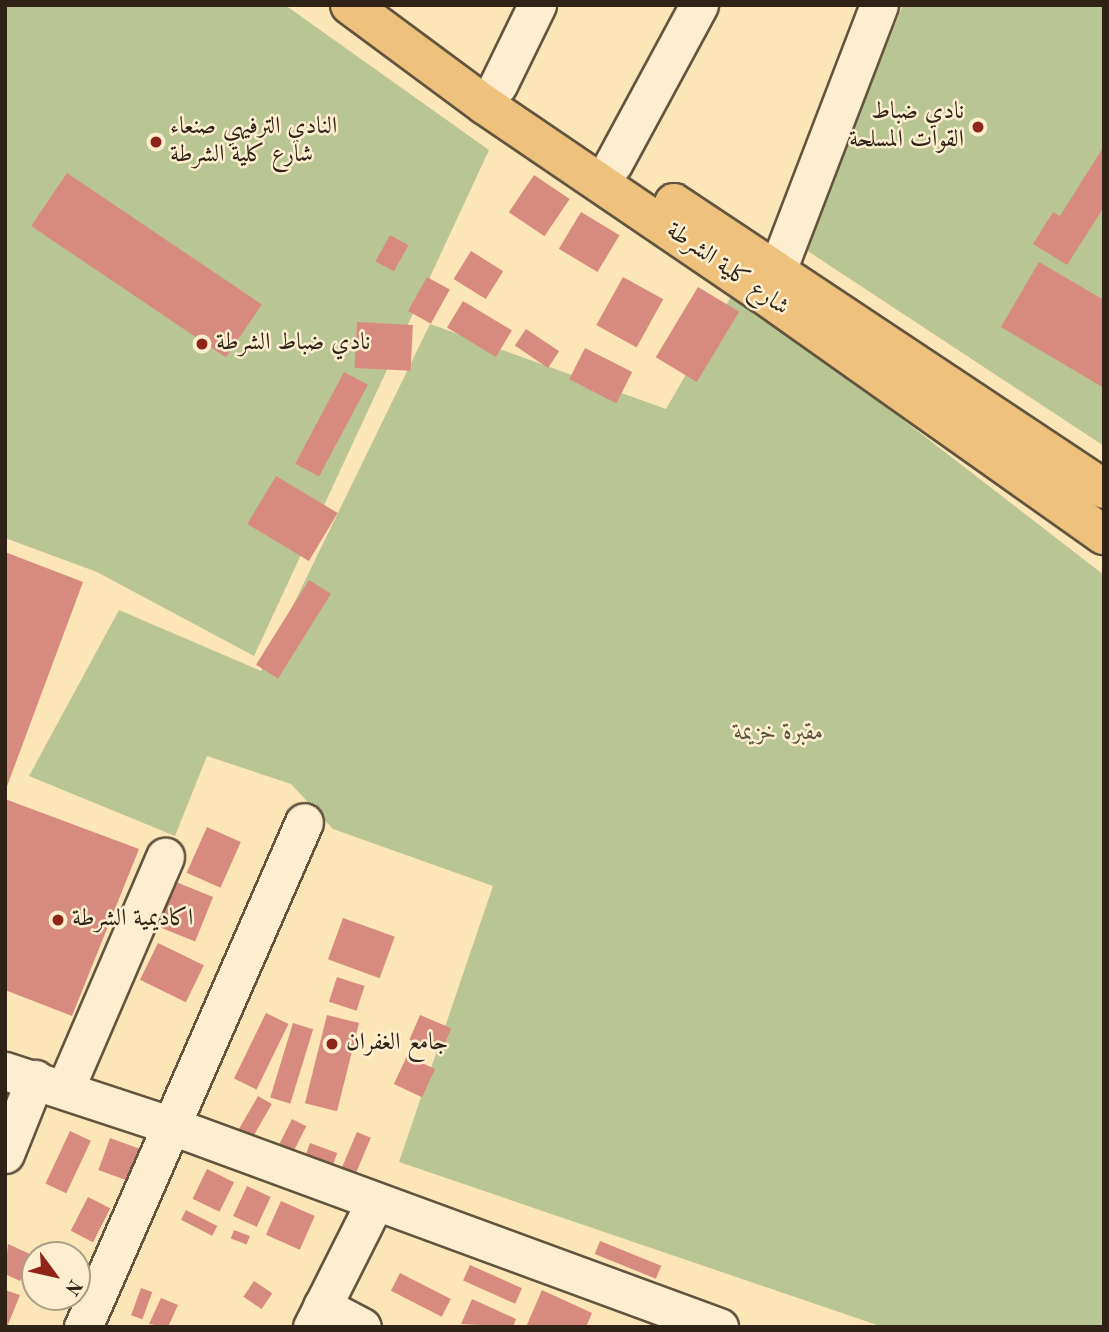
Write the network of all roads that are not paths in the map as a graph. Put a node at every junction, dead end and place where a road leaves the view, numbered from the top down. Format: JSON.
{"nodes":[{"id":1,"x":350,"y":5,"type":"edge"},
{"id":2,"x":389,"y":5,"type":"edge"},
{"id":3,"x":537,"y":5,"type":"edge"},
{"id":4,"x":699,"y":5,"type":"edge"},
{"id":5,"x":878,"y":5,"type":"edge"},
{"id":6,"x":498,"y":85,"type":"junction"},
{"id":7,"x":612,"y":164,"type":"junction"},
{"id":8,"x":778,"y":268,"type":"junction"},
{"id":9,"x":1098,"y":481,"type":"edge"},
{"id":10,"x":1062,"y":507,"type":"junction"},
{"id":11,"x":1104,"y":535,"type":"edge"},
{"id":12,"x":1104,"y":558,"type":"edge"},
{"id":13,"x":304,"y":822,"type":"dead end"},
{"id":14,"x":164,"y":857,"type":"dead end"},
{"id":15,"x":35,"y":1080,"type":"edge"},
{"id":16,"x":172,"y":1126,"type":"junction"},
{"id":17,"x":5,"y":1154,"type":"edge"},
{"id":18,"x":375,"y":1202,"type":"junction"},
{"id":19,"x":317,"y":1316,"type":"edge"},
{"id":20,"x":715,"y":1326,"type":"edge"},
{"id":21,"x":83,"y":1327,"type":"edge"},
{"id":22,"x":362,"y":1327,"type":"edge"}],
"edges":[{"from":1,"to":10,"type":"main road","name":"شارع كلية الشرطة"},
{"from":2,"to":6,"type":"main road","name":"شارع كلية الشرطة"},
{"from":3,"to":6,"type":"street"},
{"from":4,"to":7,"type":"street"},
{"from":5,"to":8,"type":"street"},
{"from":6,"to":7,"type":"main road","name":"شارع كلية الشرطة"},
{"from":7,"to":8,"type":"main road","name":"شارع كلية الشرطة"},
{"from":8,"to":9,"type":"main road","name":"شارع كلية الشرطة"},
{"from":10,"to":11,"type":"main road","name":"شارع كلية الشرطة"},
{"from":10,"to":12,"type":"main road"},
{"from":13,"to":16,"type":"street"},
{"from":14,"to":15,"type":"street"},
{"from":15,"to":16,"type":"street"},
{"from":15,"to":17,"type":"street"},
{"from":16,"to":18,"type":"street"},
{"from":16,"to":21,"type":"street"},
{"from":18,"to":19,"type":"street"},
{"from":18,"to":20,"type":"street"},
{"from":19,"to":22,"type":"street"}]}
